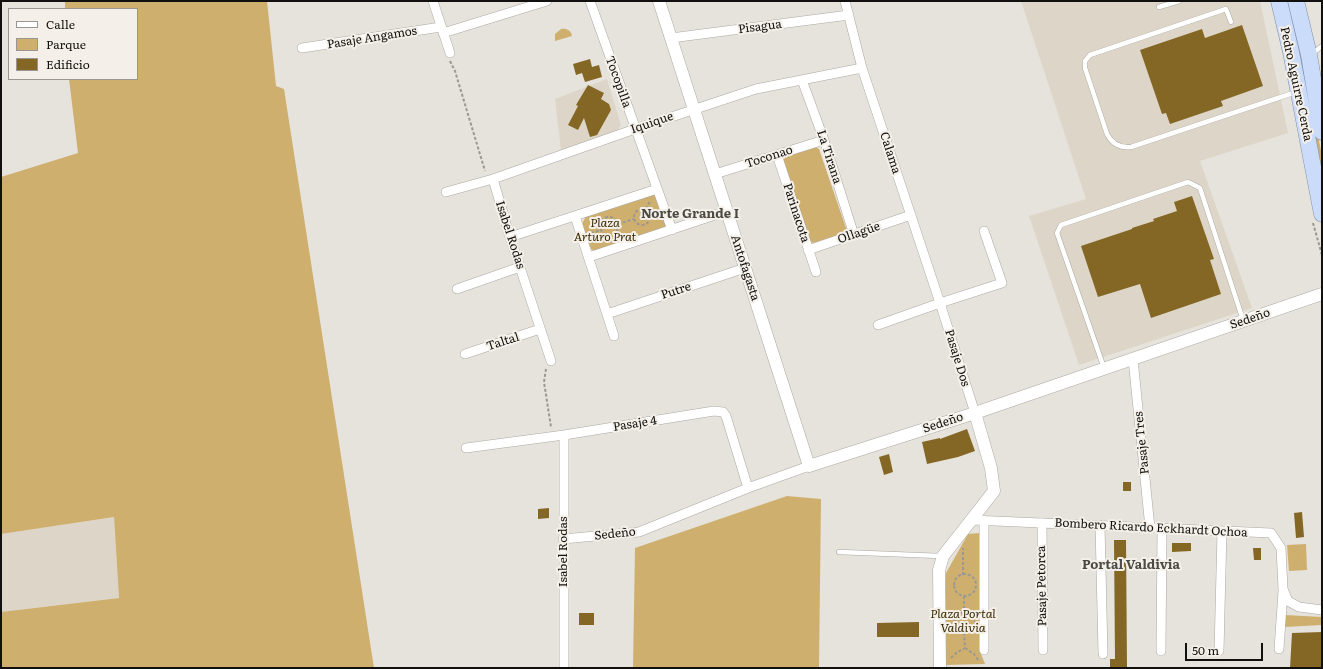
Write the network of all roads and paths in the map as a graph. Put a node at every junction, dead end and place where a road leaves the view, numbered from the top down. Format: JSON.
{"nodes":[{"id":1,"x":433,"y":1,"type":"edge"},
{"id":2,"x":547,"y":1,"type":"edge"},
{"id":3,"x":590,"y":1,"type":"edge"},
{"id":4,"x":659,"y":1,"type":"edge"},
{"id":5,"x":845,"y":1,"type":"edge"},
{"id":6,"x":1179,"y":1,"type":"edge"},
{"id":7,"x":1278,"y":1,"type":"edge"},
{"id":8,"x":1296,"y":1,"type":"edge"},
{"id":9,"x":1159,"y":7,"type":"dead end"},
{"id":10,"x":849,"y":15,"type":"junction"},
{"id":11,"x":1231,"y":22,"type":"dead end"},
{"id":12,"x":442,"y":30,"type":"junction"},
{"id":13,"x":671,"y":38,"type":"junction"},
{"id":14,"x":1322,"y":46,"type":"edge"},
{"id":15,"x":302,"y":48,"type":"dead end"},
{"id":16,"x":450,"y":53,"type":"joint"},
{"id":17,"x":1309,"y":55,"type":"junction"},
{"id":18,"x":862,"y":68,"type":"junction"},
{"id":19,"x":802,"y":80,"type":"junction"},
{"id":20,"x":1298,"y":92,"type":"junction"},
{"id":21,"x":694,"y":109,"type":"junction"},
{"id":22,"x":635,"y":129,"type":"junction"},
{"id":23,"x":1322,"y":132,"type":"edge"},
{"id":24,"x":824,"y":140,"type":"junction"},
{"id":25,"x":777,"y":155,"type":"junction"},
{"id":26,"x":715,"y":174,"type":"junction"},
{"id":27,"x":490,"y":179,"type":"junction"},
{"id":28,"x":658,"y":189,"type":"junction"},
{"id":29,"x":446,"y":192,"type":"dead end"},
{"id":30,"x":727,"y":211,"type":"junction"},
{"id":31,"x":1322,"y":214,"type":"edge"},
{"id":32,"x":911,"y":215,"type":"junction"},
{"id":33,"x":576,"y":216,"type":"junction"},
{"id":34,"x":634,"y":219,"type":"junction"},
{"id":35,"x":618,"y":224,"type":"junction"},
{"id":36,"x":672,"y":230,"type":"junction"},
{"id":37,"x":984,"y":231,"type":"dead end"},
{"id":38,"x":854,"y":235,"type":"junction"},
{"id":39,"x":510,"y":237,"type":"junction"},
{"id":40,"x":808,"y":250,"type":"junction"},
{"id":41,"x":589,"y":257,"type":"junction"},
{"id":42,"x":520,"y":268,"type":"junction"},
{"id":43,"x":745,"y":268,"type":"junction"},
{"id":44,"x":816,"y":272,"type":"dead end"},
{"id":45,"x":457,"y":289,"type":"dead end"},
{"id":46,"x":1322,"y":294,"type":"edge"},
{"id":47,"x":940,"y":303,"type":"junction"},
{"id":48,"x":608,"y":314,"type":"junction"},
{"id":49,"x":1244,"y":321,"type":"junction"},
{"id":50,"x":878,"y":325,"type":"dead end"},
{"id":51,"x":540,"y":329,"type":"junction"},
{"id":52,"x":614,"y":336,"type":"dead end"},
{"id":53,"x":465,"y":354,"type":"dead end"},
{"id":54,"x":1133,"y":359,"type":"junction"},
{"id":55,"x":551,"y":361,"type":"joint"},
{"id":56,"x":1104,"y":368,"type":"junction"},
{"id":57,"x":975,"y":413,"type":"junction"},
{"id":58,"x":564,"y":435,"type":"junction"},
{"id":59,"x":553,"y":436,"type":"junction"},
{"id":60,"x":466,"y":448,"type":"dead end"},
{"id":61,"x":809,"y":466,"type":"junction"},
{"id":62,"x":748,"y":488,"type":"junction"},
{"id":63,"x":978,"y":520,"type":"junction"},
{"id":64,"x":1042,"y":523,"type":"junction"},
{"id":65,"x":1100,"y":526,"type":"junction"},
{"id":66,"x":1150,"y":528,"type":"junction"},
{"id":67,"x":1162,"y":528,"type":"junction"},
{"id":68,"x":1222,"y":531,"type":"junction"},
{"id":69,"x":563,"y":539,"type":"junction"},
{"id":70,"x":964,"y":546,"type":"dead end"},
{"id":71,"x":839,"y":552,"type":"dead end"},
{"id":72,"x":943,"y":556,"type":"junction"},
{"id":73,"x":963,"y":575,"type":"junction"},
{"id":74,"x":1283,"y":590,"type":"junction"},
{"id":75,"x":964,"y":596,"type":"junction"},
{"id":76,"x":1322,"y":610,"type":"edge"},
{"id":77,"x":964,"y":612,"type":"junction"},
{"id":78,"x":964,"y":632,"type":"junction"},
{"id":79,"x":965,"y":648,"type":"junction"},
{"id":80,"x":1279,"y":649,"type":"dead end"},
{"id":81,"x":984,"y":650,"type":"dead end"},
{"id":82,"x":1043,"y":650,"type":"dead end"},
{"id":83,"x":1161,"y":651,"type":"dead end"},
{"id":84,"x":1220,"y":651,"type":"dead end"},
{"id":85,"x":1103,"y":654,"type":"dead end"},
{"id":86,"x":950,"y":660,"type":"dead end"},
{"id":87,"x":978,"y":660,"type":"dead end"},
{"id":88,"x":564,"y":668,"type":"edge"},
{"id":89,"x":940,"y":668,"type":"edge"}],
"edges":[{"from":1,"to":12,"type":"street"},
{"from":2,"to":12,"type":"street","name":"Pasaje Angamos"},
{"from":3,"to":22,"type":"street","name":"Tocopilla"},
{"from":4,"to":13,"type":"street","name":"Antofagasta"},
{"from":5,"to":10,"type":"street","name":"Calama"},
{"from":6,"to":9,"type":"lane"},
{"from":7,"to":20,"type":"highway","name":"Pedro Aguirre Cerda"},
{"from":8,"to":17,"type":"highway","name":"Pedro Aguirre Cerda"},
{"from":10,"to":13,"type":"street","name":"Pisagua"},
{"from":10,"to":18,"type":"street","name":"Calama"},
{"from":11,"to":20,"type":"lane"},
{"from":12,"to":15,"type":"street","name":"Pasaje Angamos"},
{"from":12,"to":16,"type":"street"},
{"from":13,"to":21,"type":"street","name":"Antofagasta"},
{"from":14,"to":17,"type":"lane"},
{"from":16,"to":27,"type":"path"},
{"from":17,"to":23,"type":"highway","name":"Pedro Aguirre Cerda"},
{"from":18,"to":19,"type":"street","name":"Iquique"},
{"from":18,"to":32,"type":"street","name":"Calama"},
{"from":19,"to":21,"type":"street","name":"Iquique"},
{"from":19,"to":24,"type":"street","name":"La Tirana"},
{"from":20,"to":31,"type":"highway","name":"Pedro Aguirre Cerda"},
{"from":21,"to":22,"type":"street","name":"Iquique"},
{"from":21,"to":26,"type":"street","name":"Antofagasta"},
{"from":22,"to":27,"type":"street","name":"Iquique"},
{"from":22,"to":28,"type":"street","name":"Tocopilla"},
{"from":24,"to":25,"type":"street","name":"Toconao"},
{"from":24,"to":38,"type":"street","name":"La Tirana"},
{"from":25,"to":26,"type":"street","name":"Toconao"},
{"from":25,"to":40,"type":"street","name":"Parinacota"},
{"from":26,"to":30,"type":"street","name":"Antofagasta"},
{"from":27,"to":29,"type":"street","name":"Iquique"},
{"from":27,"to":39,"type":"street","name":"Isabel Rodas"},
{"from":28,"to":33,"type":"street"},
{"from":28,"to":36,"type":"street","name":"Tocopilla"},
{"from":30,"to":36,"type":"street"},
{"from":30,"to":43,"type":"street","name":"Antofagasta"},
{"from":32,"to":38,"type":"street","name":"Ollagüe"},
{"from":32,"to":47,"type":"street","name":"Calama"},
{"from":33,"to":39,"type":"street"},
{"from":33,"to":41,"type":"street"},
{"from":34,"to":34,"type":"path"},
{"from":34,"to":35,"type":"path"},
{"from":35,"to":35,"type":"path"},
{"from":36,"to":41,"type":"street"},
{"from":37,"to":47,"type":"street"},
{"from":38,"to":40,"type":"street","name":"Ollagüe"},
{"from":39,"to":42,"type":"street","name":"Isabel Rodas"},
{"from":40,"to":44,"type":"street","name":"Parinacota"},
{"from":41,"to":48,"type":"street"},
{"from":42,"to":45,"type":"street"},
{"from":42,"to":51,"type":"street","name":"Isabel Rodas"},
{"from":43,"to":48,"type":"street","name":"Putre"},
{"from":43,"to":61,"type":"street","name":"Antofagasta"},
{"from":46,"to":49,"type":"street","name":"Sedeño"},
{"from":47,"to":50,"type":"street"},
{"from":47,"to":57,"type":"street","name":"Pasaje Dos"},
{"from":48,"to":52,"type":"street"},
{"from":49,"to":54,"type":"street","name":"Sedeño"},
{"from":49,"to":56,"type":"lane"},
{"from":51,"to":53,"type":"street","name":"Taltal"},
{"from":51,"to":55,"type":"street","name":"Isabel Rodas"},
{"from":54,"to":56,"type":"street","name":"Sedeño"},
{"from":54,"to":66,"type":"street","name":"Pasaje Tres"},
{"from":55,"to":59,"type":"path"},
{"from":56,"to":57,"type":"street","name":"Sedeño"},
{"from":57,"to":61,"type":"street","name":"Sedeño"},
{"from":57,"to":63,"type":"street"},
{"from":58,"to":59,"type":"street","name":"Pasaje 4"},
{"from":58,"to":62,"type":"street","name":"Pasaje 4"},
{"from":58,"to":69,"type":"street","name":"Isabel Rodas"},
{"from":59,"to":60,"type":"street","name":"Pasaje 4"},
{"from":61,"to":62,"type":"street","name":"Sedeño"},
{"from":62,"to":69,"type":"street","name":"Sedeño"},
{"from":63,"to":64,"type":"street","name":"Bombero Ricardo Eckhardt Ochoa"},
{"from":63,"to":72,"type":"street"},
{"from":63,"to":81,"type":"street"},
{"from":64,"to":65,"type":"street","name":"Bombero Ricardo Eckhardt Ochoa"},
{"from":64,"to":82,"type":"street","name":"Pasaje Petorca"},
{"from":65,"to":66,"type":"street","name":"Bombero Ricardo Eckhardt Ochoa"},
{"from":65,"to":85,"type":"street"},
{"from":66,"to":67,"type":"street","name":"Bombero Ricardo Eckhardt Ochoa"},
{"from":67,"to":68,"type":"street","name":"Bombero Ricardo Eckhardt Ochoa"},
{"from":67,"to":83,"type":"street"},
{"from":68,"to":74,"type":"street","name":"Bombero Ricardo Eckhardt Ochoa"},
{"from":68,"to":84,"type":"street"},
{"from":69,"to":88,"type":"street","name":"Isabel Rodas"},
{"from":70,"to":73,"type":"path"},
{"from":71,"to":72,"type":"lane"},
{"from":72,"to":89,"type":"street"},
{"from":73,"to":75,"type":"path"},
{"from":73,"to":75,"type":"path"},
{"from":74,"to":76,"type":"street"},
{"from":74,"to":80,"type":"street","name":"Bombero Ricardo Eckhardt Ochoa"},
{"from":75,"to":77,"type":"path"},
{"from":77,"to":78,"type":"path"},
{"from":77,"to":78,"type":"path"},
{"from":78,"to":79,"type":"path"},
{"from":79,"to":86,"type":"path"},
{"from":79,"to":87,"type":"path"}]}
